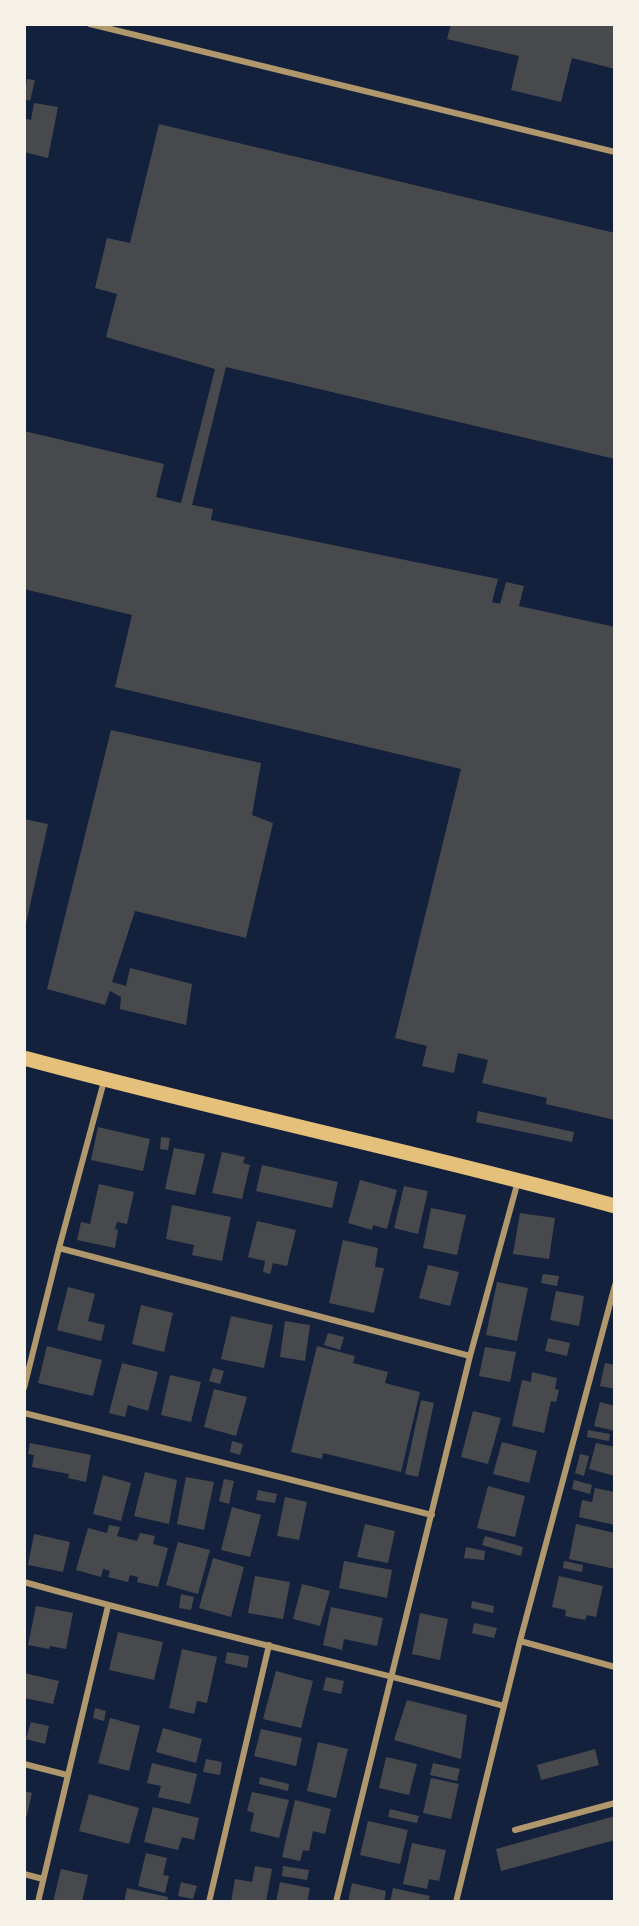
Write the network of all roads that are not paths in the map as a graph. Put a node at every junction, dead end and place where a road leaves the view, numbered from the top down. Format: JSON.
{"nodes":[{"id":1,"x":90,"y":24,"type":"edge"},
{"id":2,"x":615,"y":152,"type":"edge"},
{"id":3,"x":24,"y":1058,"type":"edge"},
{"id":4,"x":105,"y":1080,"type":"junction"},
{"id":5,"x":518,"y":1179,"type":"junction"},
{"id":6,"x":615,"y":1206,"type":"edge"},
{"id":7,"x":59,"y":1248,"type":"junction"},
{"id":8,"x":615,"y":1285,"type":"edge"},
{"id":9,"x":470,"y":1356,"type":"junction"},
{"id":10,"x":24,"y":1388,"type":"edge"},
{"id":11,"x":24,"y":1413,"type":"edge"},
{"id":12,"x":432,"y":1515,"type":"junction"},
{"id":13,"x":24,"y":1582,"type":"edge"},
{"id":14,"x":108,"y":1606,"type":"junction"},
{"id":15,"x":520,"y":1641,"type":"junction"},
{"id":16,"x":269,"y":1646,"type":"junction"},
{"id":17,"x":615,"y":1667,"type":"edge"},
{"id":18,"x":392,"y":1676,"type":"junction"},
{"id":19,"x":504,"y":1706,"type":"junction"},
{"id":20,"x":24,"y":1764,"type":"edge"},
{"id":21,"x":68,"y":1775,"type":"junction"},
{"id":22,"x":615,"y":1803,"type":"edge"},
{"id":23,"x":515,"y":1830,"type":"dead end"},
{"id":24,"x":24,"y":1874,"type":"edge"},
{"id":25,"x":43,"y":1879,"type":"junction"},
{"id":26,"x":38,"y":1902,"type":"edge"},
{"id":27,"x":209,"y":1902,"type":"edge"},
{"id":28,"x":336,"y":1902,"type":"edge"},
{"id":29,"x":456,"y":1902,"type":"edge"}],
"edges":[{"from":1,"to":2,"type":"street"},
{"from":3,"to":4,"type":"main road"},
{"from":4,"to":5,"type":"main road"},
{"from":4,"to":7,"type":"street"},
{"from":5,"to":6,"type":"main road"},
{"from":5,"to":9,"type":"street"},
{"from":7,"to":9,"type":"street"},
{"from":7,"to":10,"type":"street"},
{"from":8,"to":15,"type":"street"},
{"from":9,"to":12,"type":"street"},
{"from":11,"to":12,"type":"street"},
{"from":12,"to":18,"type":"street"},
{"from":13,"to":14,"type":"street"},
{"from":14,"to":16,"type":"street"},
{"from":14,"to":21,"type":"street"},
{"from":15,"to":17,"type":"street"},
{"from":15,"to":19,"type":"street"},
{"from":16,"to":18,"type":"street"},
{"from":16,"to":27,"type":"street"},
{"from":18,"to":19,"type":"street"},
{"from":18,"to":28,"type":"street"},
{"from":19,"to":29,"type":"street"},
{"from":20,"to":21,"type":"street"},
{"from":21,"to":25,"type":"street"},
{"from":22,"to":23,"type":"street"},
{"from":24,"to":25,"type":"street"},
{"from":25,"to":26,"type":"street"}]}
